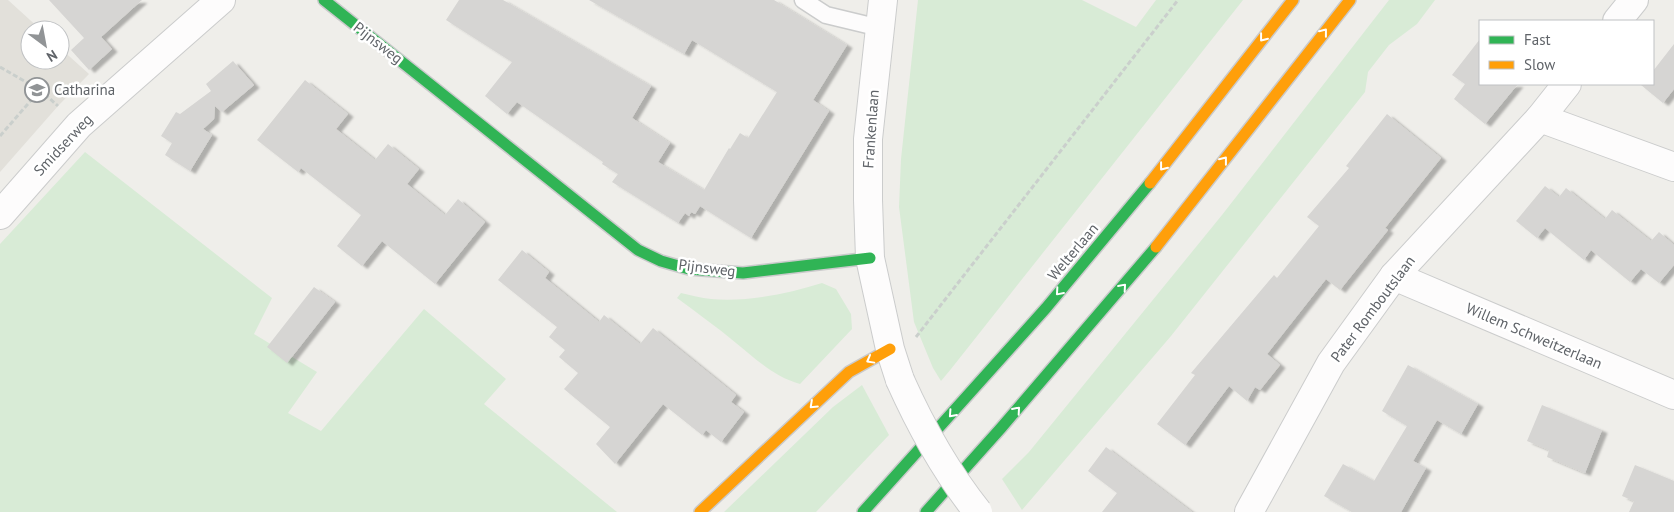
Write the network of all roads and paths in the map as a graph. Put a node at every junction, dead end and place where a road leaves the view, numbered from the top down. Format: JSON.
{"nodes":[{"id":1,"x":220,"y":0,"type":"edge"},
{"id":2,"x":324,"y":0,"type":"edge"},
{"id":3,"x":803,"y":0,"type":"edge"},
{"id":4,"x":883,"y":0,"type":"edge"},
{"id":5,"x":1178,"y":0,"type":"edge"},
{"id":6,"x":1293,"y":0,"type":"edge"},
{"id":7,"x":1350,"y":0,"type":"edge"},
{"id":8,"x":1634,"y":0,"type":"edge"},
{"id":9,"x":1618,"y":20,"type":"edge"},
{"id":10,"x":880,"y":28,"type":"junction"},
{"id":11,"x":0,"y":67,"type":"edge"},
{"id":12,"x":1566,"y":85,"type":"edge"},
{"id":13,"x":40,"y":90,"type":"junction"},
{"id":14,"x":1540,"y":118,"type":"junction"},
{"id":15,"x":79,"y":125,"type":"junction"},
{"id":16,"x":0,"y":136,"type":"edge"},
{"id":17,"x":1674,"y":167,"type":"edge"},
{"id":18,"x":0,"y":215,"type":"edge"},
{"id":19,"x":870,"y":258,"type":"junction"},
{"id":20,"x":1394,"y":276,"type":"junction"},
{"id":21,"x":895,"y":364,"type":"junction"},
{"id":22,"x":1674,"y":395,"type":"edge"},
{"id":23,"x":700,"y":512,"type":"edge"},
{"id":24,"x":863,"y":512,"type":"edge"},
{"id":25,"x":926,"y":512,"type":"edge"},
{"id":26,"x":978,"y":512,"type":"edge"},
{"id":27,"x":1249,"y":512,"type":"edge"}],
"edges":[{"from":1,"to":15,"type":"street","name":"Smidserweg"},
{"from":2,"to":19,"type":"main road","name":"Pijnsweg"},
{"from":3,"to":10,"type":"lane"},
{"from":4,"to":10,"type":"street","name":"Frankenlaan"},
{"from":5,"to":21,"type":"path"},
{"from":6,"to":24,"type":"main road","name":"Welterlaan","one_way":true},
{"from":25,"to":7,"type":"main road","one_way":true},
{"from":8,"to":9,"type":"street"},
{"from":10,"to":19,"type":"street","name":"Frankenlaan"},
{"from":11,"to":13,"type":"path"},
{"from":12,"to":14,"type":"street","name":"Pater Romboutslaan"},
{"from":13,"to":15,"type":"path"},
{"from":13,"to":16,"type":"path"},
{"from":14,"to":17,"type":"street"},
{"from":14,"to":20,"type":"street","name":"Pater Romboutslaan"},
{"from":15,"to":18,"type":"street","name":"Smidserweg"},
{"from":19,"to":21,"type":"street"},
{"from":20,"to":22,"type":"street","name":"Willem Schweitzerlaan"},
{"from":20,"to":27,"type":"street","name":"Pater Romboutslaan"},
{"from":21,"to":23,"type":"main road","one_way":true},
{"from":21,"to":26,"type":"street","bridge":true}]}
